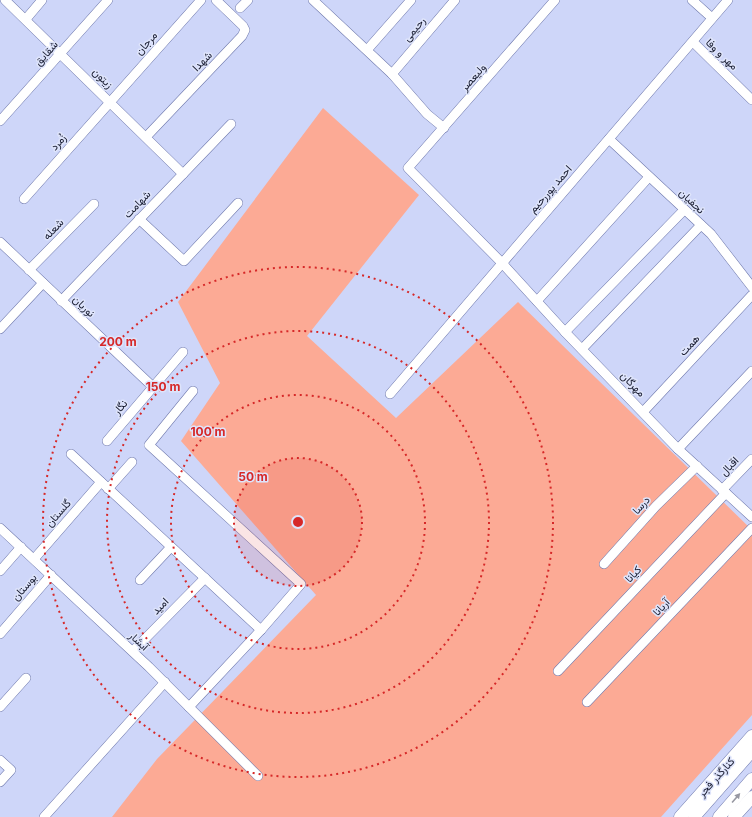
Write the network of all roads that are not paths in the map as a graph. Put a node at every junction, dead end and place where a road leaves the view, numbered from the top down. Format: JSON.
{"nodes":[{"id":1,"x":5,"y":0,"type":"edge"},
{"id":2,"x":42,"y":0,"type":"edge"},
{"id":3,"x":108,"y":0,"type":"edge"},
{"id":4,"x":201,"y":0,"type":"edge"},
{"id":5,"x":216,"y":0,"type":"edge"},
{"id":6,"x":248,"y":0,"type":"edge"},
{"id":7,"x":313,"y":0,"type":"edge"},
{"id":8,"x":411,"y":0,"type":"edge"},
{"id":9,"x":454,"y":0,"type":"edge"},
{"id":10,"x":555,"y":0,"type":"edge"},
{"id":11,"x":692,"y":0,"type":"edge"},
{"id":12,"x":728,"y":0,"type":"edge"},
{"id":13,"x":240,"y":8,"type":"dead end"},
{"id":14,"x":712,"y":18,"type":"junction"},
{"id":15,"x":26,"y":19,"type":"junction"},
{"id":16,"x":693,"y":42,"type":"junction"},
{"id":17,"x":367,"y":50,"type":"junction"},
{"id":18,"x":61,"y":54,"type":"junction"},
{"id":19,"x":392,"y":74,"type":"junction"},
{"id":20,"x":752,"y":100,"type":"edge"},
{"id":21,"x":110,"y":102,"type":"junction"},
{"id":22,"x":0,"y":120,"type":"edge"},
{"id":23,"x":231,"y":124,"type":"dead end"},
{"id":24,"x":444,"y":128,"type":"junction"},
{"id":25,"x":146,"y":137,"type":"junction"},
{"id":26,"x":608,"y":139,"type":"junction"},
{"id":27,"x":408,"y":168,"type":"joint"},
{"id":28,"x":183,"y":174,"type":"junction"},
{"id":29,"x":649,"y":177,"type":"junction"},
{"id":30,"x":24,"y":199,"type":"dead end"},
{"id":31,"x":238,"y":203,"type":"dead end"},
{"id":32,"x":94,"y":204,"type":"dead end"},
{"id":33,"x":684,"y":210,"type":"junction"},
{"id":34,"x":139,"y":219,"type":"junction"},
{"id":35,"x":701,"y":225,"type":"junction"},
{"id":36,"x":0,"y":242,"type":"edge"},
{"id":37,"x":502,"y":263,"type":"junction"},
{"id":38,"x":29,"y":270,"type":"junction"},
{"id":39,"x":43,"y":283,"type":"junction"},
{"id":40,"x":752,"y":287,"type":"edge"},
{"id":41,"x":752,"y":295,"type":"edge"},
{"id":42,"x":61,"y":301,"type":"junction"},
{"id":43,"x":537,"y":301,"type":"junction"},
{"id":44,"x":0,"y":329,"type":"edge"},
{"id":45,"x":565,"y":332,"type":"junction"},
{"id":46,"x":582,"y":349,"type":"junction"},
{"id":47,"x":183,"y":352,"type":"dead end"},
{"id":48,"x":752,"y":371,"type":"edge"},
{"id":49,"x":153,"y":387,"type":"junction"},
{"id":50,"x":193,"y":391,"type":"dead end"},
{"id":51,"x":390,"y":394,"type":"dead end"},
{"id":52,"x":643,"y":412,"type":"junction"},
{"id":53,"x":107,"y":441,"type":"dead end"},
{"id":54,"x":678,"y":448,"type":"junction"},
{"id":55,"x":71,"y":454,"type":"dead end"},
{"id":56,"x":752,"y":459,"type":"edge"},
{"id":57,"x":132,"y":462,"type":"dead end"},
{"id":58,"x":697,"y":466,"type":"junction"},
{"id":59,"x":105,"y":485,"type":"junction"},
{"id":60,"x":724,"y":491,"type":"junction"},
{"id":61,"x":752,"y":517,"type":"edge"},
{"id":62,"x":0,"y":528,"type":"edge"},
{"id":63,"x":752,"y":528,"type":"edge"},
{"id":64,"x":21,"y":547,"type":"junction"},
{"id":65,"x":171,"y":547,"type":"junction"},
{"id":66,"x":34,"y":559,"type":"junction"},
{"id":67,"x":604,"y":564,"type":"dead end"},
{"id":68,"x":0,"y":571,"type":"edge"},
{"id":69,"x":51,"y":575,"type":"junction"},
{"id":70,"x":204,"y":578,"type":"junction"},
{"id":71,"x":140,"y":580,"type":"dead end"},
{"id":72,"x":262,"y":630,"type":"junction"},
{"id":73,"x":0,"y":634,"type":"edge"},
{"id":74,"x":133,"y":652,"type":"junction"},
{"id":75,"x":558,"y":671,"type":"dead end"},
{"id":76,"x":26,"y":678,"type":"dead end"},
{"id":77,"x":165,"y":682,"type":"junction"},
{"id":78,"x":587,"y":702,"type":"dead end"},
{"id":79,"x":0,"y":707,"type":"edge"},
{"id":80,"x":189,"y":707,"type":"junction"},
{"id":81,"x":752,"y":736,"type":"edge"},
{"id":82,"x":752,"y":751,"type":"edge"},
{"id":83,"x":0,"y":760,"type":"edge"},
{"id":84,"x":258,"y":776,"type":"dead end"},
{"id":85,"x":752,"y":779,"type":"edge"},
{"id":86,"x":0,"y":782,"type":"edge"},
{"id":87,"x":752,"y":797,"type":"edge"},
{"id":88,"x":706,"y":804,"type":"junction"},
{"id":89,"x":44,"y":817,"type":"edge"},
{"id":90,"x":680,"y":817,"type":"edge"},
{"id":91,"x":694,"y":817,"type":"edge"},
{"id":92,"x":719,"y":817,"type":"edge"},
{"id":93,"x":734,"y":817,"type":"edge"}],
"edges":[{"from":1,"to":15,"type":"street","name":"زیتون"},
{"from":2,"to":15,"type":"street"},
{"from":3,"to":18,"type":"street","name":"شقایق"},
{"from":4,"to":21,"type":"street","name":"مرجان"},
{"from":5,"to":25,"type":"street","name":"شهدا"},
{"from":6,"to":13,"type":"street"},
{"from":7,"to":17,"type":"street"},
{"from":8,"to":17,"type":"street"},
{"from":9,"to":19,"type":"street","name":"رحیمی"},
{"from":10,"to":24,"type":"street","name":"ولیعصر"},
{"from":11,"to":14,"type":"street"},
{"from":12,"to":14,"type":"street","name":"احمد پوررحیم"},
{"from":14,"to":16,"type":"street","name":"احمد پوررحیم"},
{"from":15,"to":18,"type":"street","name":"زیتون"},
{"from":16,"to":20,"type":"street","name":"مهر و وفا"},
{"from":16,"to":26,"type":"street","name":"احمد پوررحیم"},
{"from":17,"to":19,"type":"street"},
{"from":18,"to":21,"type":"street","name":"زیتون"},
{"from":18,"to":22,"type":"street","name":"شقایق"},
{"from":19,"to":24,"type":"street"},
{"from":21,"to":25,"type":"street","name":"زیتون"},
{"from":21,"to":30,"type":"street","name":"زُمرد"},
{"from":23,"to":28,"type":"street","name":"شهامت"},
{"from":24,"to":27,"type":"street","name":"ولیعصر"},
{"from":25,"to":28,"type":"street","name":"زیتون"},
{"from":26,"to":29,"type":"street","name":"نجفیان"},
{"from":26,"to":37,"type":"street","name":"احمد پوررحیم"},
{"from":27,"to":37,"type":"street","name":"مهرگان"},
{"from":28,"to":34,"type":"street","name":"شهامت"},
{"from":29,"to":33,"type":"street","name":"نجفیان"},
{"from":29,"to":43,"type":"street"},
{"from":31,"to":34,"type":"street"},
{"from":32,"to":38,"type":"street","name":"شعله"},
{"from":33,"to":35,"type":"street","name":"نجفیان"},
{"from":33,"to":45,"type":"street"},
{"from":34,"to":42,"type":"street","name":"شهامت"},
{"from":35,"to":40,"type":"street","name":"نجفیان"},
{"from":35,"to":46,"type":"street"},
{"from":36,"to":38,"type":"street","name":"نوریان"},
{"from":37,"to":43,"type":"street","name":"مهرگان"},
{"from":37,"to":51,"type":"street","name":"احمد پوررحیم"},
{"from":38,"to":39,"type":"street","name":"نوریان"},
{"from":39,"to":42,"type":"street","name":"نوریان"},
{"from":39,"to":44,"type":"street"},
{"from":41,"to":52,"type":"street","name":"همت"},
{"from":42,"to":49,"type":"street","name":"نوریان"},
{"from":43,"to":45,"type":"street","name":"مهرگان"},
{"from":45,"to":46,"type":"street","name":"مهرگان"},
{"from":46,"to":52,"type":"street","name":"مهرگان"},
{"from":47,"to":49,"type":"street","name":"نگار"},
{"from":48,"to":54,"type":"street"},
{"from":49,"to":53,"type":"street","name":"نگار"},
{"from":50,"to":72,"type":"street"},
{"from":52,"to":54,"type":"street","name":"مهرگان"},
{"from":54,"to":58,"type":"street","name":"مهرگان"},
{"from":55,"to":59,"type":"street"},
{"from":56,"to":60,"type":"street","name":"اقبال"},
{"from":57,"to":59,"type":"street","name":"گلستان"},
{"from":58,"to":60,"type":"street","name":"مهرگان"},
{"from":58,"to":67,"type":"street","name":"درسا"},
{"from":59,"to":65,"type":"street"},
{"from":59,"to":66,"type":"street","name":"گلستان"},
{"from":60,"to":61,"type":"street","name":"مهرگان"},
{"from":60,"to":75,"type":"street","name":"کیانا"},
{"from":62,"to":64,"type":"street","name":"آبشار"},
{"from":63,"to":78,"type":"street","name":"آریانا"},
{"from":64,"to":66,"type":"street","name":"آبشار"},
{"from":64,"to":68,"type":"street"},
{"from":65,"to":70,"type":"street"},
{"from":65,"to":71,"type":"street"},
{"from":66,"to":69,"type":"street","name":"آبشار"},
{"from":69,"to":73,"type":"street","name":"بوستان"},
{"from":69,"to":74,"type":"street","name":"آبشار"},
{"from":70,"to":72,"type":"street"},
{"from":70,"to":74,"type":"street","name":"امید"},
{"from":72,"to":80,"type":"street"},
{"from":74,"to":77,"type":"street","name":"آبشار"},
{"from":76,"to":79,"type":"street"},
{"from":77,"to":80,"type":"street","name":"آبشار"},
{"from":77,"to":89,"type":"street"},
{"from":80,"to":84,"type":"street","name":"آبشار"},
{"from":81,"to":90,"type":"street","name":"کنارگذر فجر"},
{"from":82,"to":88,"type":"street"},
{"from":83,"to":86,"type":"street"},
{"from":92,"to":85,"type":"street","one_way":true},
{"from":87,"to":93,"type":"street"},
{"from":88,"to":91,"type":"street"},
{"from":88,"to":92,"type":"street"}]}
